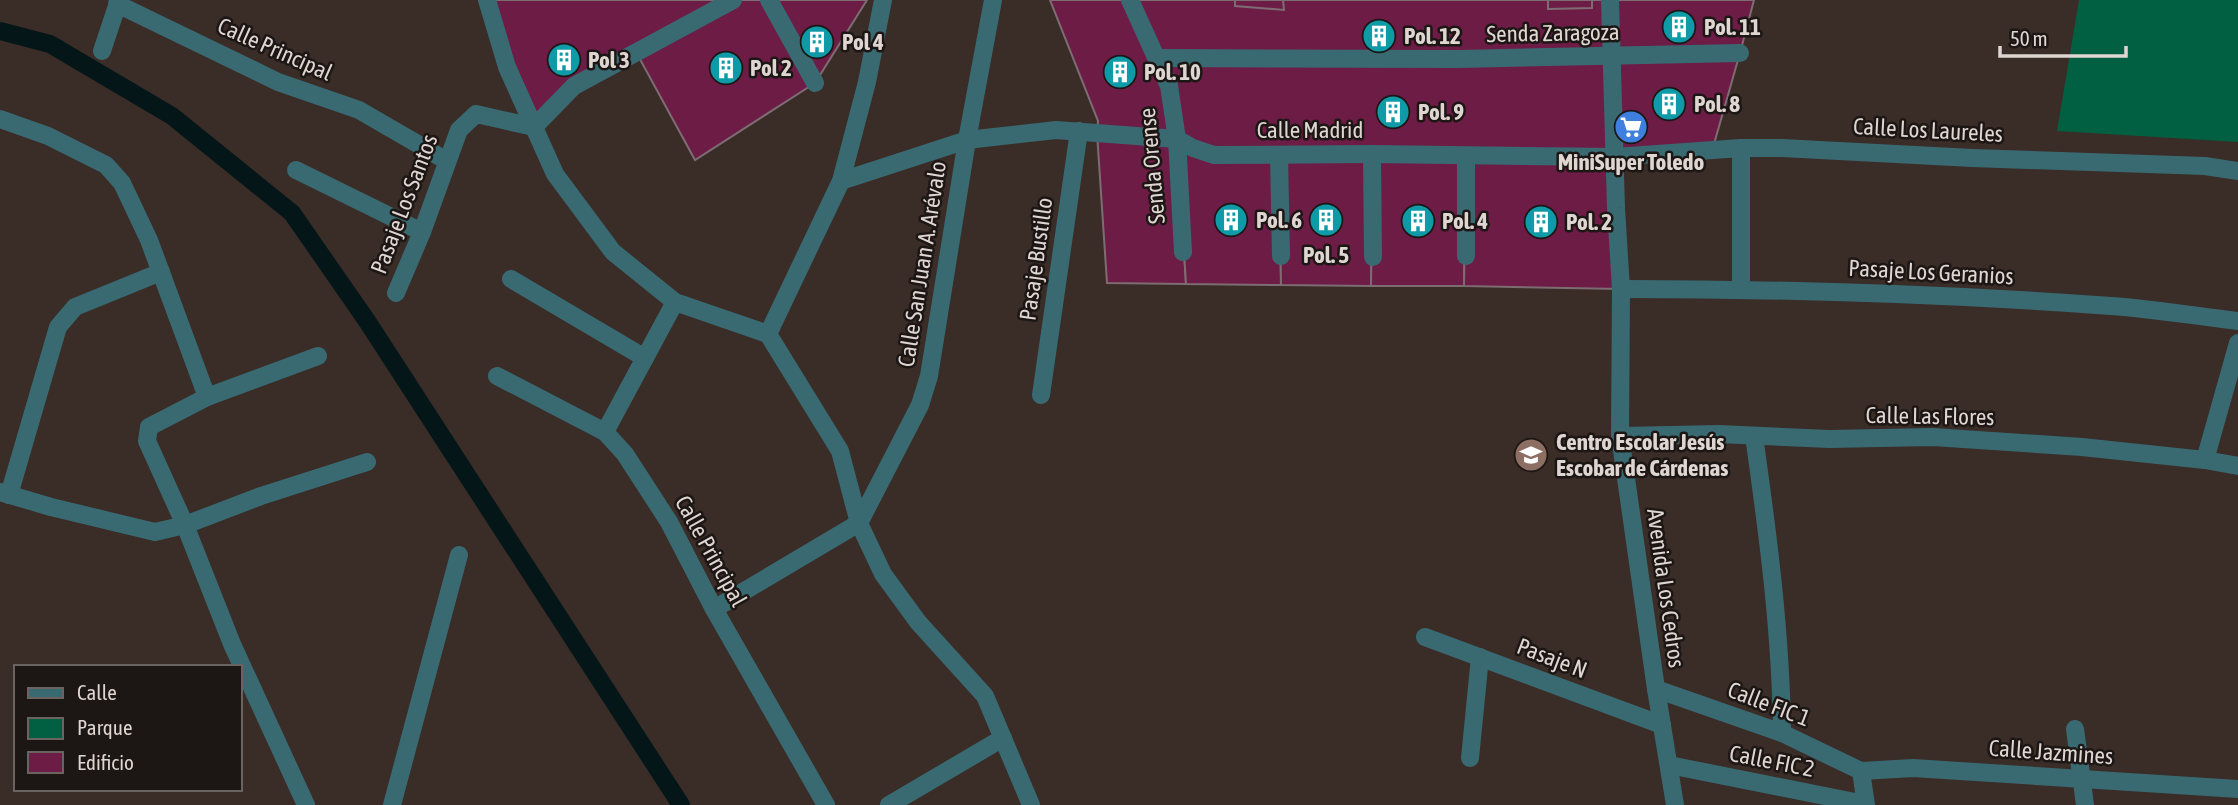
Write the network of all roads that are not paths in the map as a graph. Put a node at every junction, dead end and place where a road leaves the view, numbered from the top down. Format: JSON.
{"nodes":[{"id":1,"x":487,"y":0,"type":"edge"},
{"id":2,"x":733,"y":0,"type":"edge"},
{"id":3,"x":769,"y":0,"type":"edge"},
{"id":4,"x":883,"y":0,"type":"edge"},
{"id":5,"x":993,"y":0,"type":"edge"},
{"id":6,"x":1130,"y":0,"type":"edge"},
{"id":7,"x":1610,"y":0,"type":"edge"},
{"id":8,"x":118,"y":2,"type":"edge"},
{"id":9,"x":102,"y":51,"type":"dead end"},
{"id":10,"x":1740,"y":53,"type":"dead end"},
{"id":11,"x":1611,"y":57,"type":"junction"},
{"id":12,"x":1157,"y":58,"type":"junction"},
{"id":13,"x":815,"y":83,"type":"dead end"},
{"id":14,"x":0,"y":119,"type":"edge"},
{"id":15,"x":534,"y":127,"type":"junction"},
{"id":16,"x":1079,"y":131,"type":"junction"},
{"id":17,"x":1177,"y":139,"type":"junction"},
{"id":18,"x":967,"y":140,"type":"junction"},
{"id":19,"x":1741,"y":148,"type":"junction"},
{"id":20,"x":1279,"y":155,"type":"junction"},
{"id":21,"x":1372,"y":155,"type":"junction"},
{"id":22,"x":1466,"y":157,"type":"junction"},
{"id":23,"x":1615,"y":157,"type":"junction"},
{"id":24,"x":447,"y":162,"type":"junction"},
{"id":25,"x":296,"y":170,"type":"dead end"},
{"id":26,"x":2238,"y":171,"type":"edge"},
{"id":27,"x":841,"y":181,"type":"junction"},
{"id":28,"x":422,"y":232,"type":"junction"},
{"id":29,"x":1183,"y":253,"type":"dead end"},
{"id":30,"x":1281,"y":256,"type":"dead end"},
{"id":31,"x":1466,"y":256,"type":"dead end"},
{"id":32,"x":1373,"y":257,"type":"dead end"},
{"id":33,"x":161,"y":272,"type":"junction"},
{"id":34,"x":511,"y":279,"type":"dead end"},
{"id":35,"x":1621,"y":289,"type":"junction"},
{"id":36,"x":1741,"y":289,"type":"junction"},
{"id":37,"x":396,"y":293,"type":"dead end"},
{"id":38,"x":675,"y":302,"type":"junction"},
{"id":39,"x":2238,"y":321,"type":"edge"},
{"id":40,"x":768,"y":334,"type":"junction"},
{"id":41,"x":2238,"y":343,"type":"edge"},
{"id":42,"x":318,"y":356,"type":"dead end"},
{"id":43,"x":645,"y":358,"type":"junction"},
{"id":44,"x":497,"y":376,"type":"dead end"},
{"id":45,"x":1041,"y":395,"type":"dead end"},
{"id":46,"x":207,"y":397,"type":"junction"},
{"id":47,"x":606,"y":432,"type":"junction"},
{"id":48,"x":1620,"y":436,"type":"junction"},
{"id":49,"x":1754,"y":436,"type":"junction"},
{"id":50,"x":2205,"y":460,"type":"junction"},
{"id":51,"x":366,"y":462,"type":"dead end"},
{"id":52,"x":2238,"y":466,"type":"edge"},
{"id":53,"x":5,"y":493,"type":"edge"},
{"id":54,"x":859,"y":523,"type":"junction"},
{"id":55,"x":185,"y":525,"type":"junction"},
{"id":56,"x":459,"y":555,"type":"dead end"},
{"id":57,"x":714,"y":608,"type":"junction"},
{"id":58,"x":1425,"y":637,"type":"dead end"},
{"id":59,"x":1480,"y":657,"type":"junction"},
{"id":60,"x":242,"y":665,"type":"edge"},
{"id":61,"x":242,"y":666,"type":"edge"},
{"id":62,"x":1656,"y":690,"type":"junction"},
{"id":63,"x":1661,"y":725,"type":"junction"},
{"id":64,"x":2075,"y":729,"type":"dead end"},
{"id":65,"x":1782,"y":733,"type":"junction"},
{"id":66,"x":1003,"y":737,"type":"junction"},
{"id":67,"x":1470,"y":758,"type":"dead end"},
{"id":68,"x":1669,"y":765,"type":"junction"},
{"id":69,"x":1861,"y":771,"type":"junction"},
{"id":70,"x":2081,"y":780,"type":"junction"},
{"id":71,"x":2238,"y":789,"type":"edge"},
{"id":72,"x":306,"y":805,"type":"edge"},
{"id":73,"x":392,"y":805,"type":"edge"},
{"id":74,"x":826,"y":805,"type":"edge"},
{"id":75,"x":889,"y":805,"type":"edge"},
{"id":76,"x":1031,"y":805,"type":"edge"},
{"id":77,"x":1675,"y":805,"type":"edge"},
{"id":78,"x":1865,"y":805,"type":"edge"},
{"id":79,"x":2085,"y":805,"type":"edge"}],
"edges":[{"from":1,"to":15,"type":"street"},
{"from":2,"to":15,"type":"street"},
{"from":3,"to":13,"type":"street"},
{"from":4,"to":27,"type":"street"},
{"from":5,"to":18,"type":"street","name":"Calle San Juan A. Arévalo"},
{"from":6,"to":12,"type":"street","name":"Senda Orense"},
{"from":7,"to":11,"type":"street","name":"Avenida Los Cedros"},
{"from":8,"to":9,"type":"street"},
{"from":8,"to":24,"type":"street","name":"Calle Principal"},
{"from":10,"to":11,"type":"street","name":"Senda Zaragoza"},
{"from":11,"to":12,"type":"street","name":"Senda Zaragoza"},
{"from":11,"to":23,"type":"street","name":"Avenida Los Cedros"},
{"from":12,"to":17,"type":"street","name":"Senda Orense"},
{"from":14,"to":33,"type":"street"},
{"from":15,"to":24,"type":"street","name":"Pasaje Los Santos"},
{"from":15,"to":38,"type":"street"},
{"from":16,"to":17,"type":"street","name":"Calle Madrid"},
{"from":16,"to":18,"type":"street","name":"Calle Madrid"},
{"from":16,"to":45,"type":"street","name":"Pasaje Bustillo"},
{"from":17,"to":20,"type":"street","name":"Calle Madrid"},
{"from":17,"to":29,"type":"street","name":"Senda Orense"},
{"from":18,"to":27,"type":"street","name":"Calle Madrid"},
{"from":18,"to":54,"type":"street","name":"Calle San Juan A. Arévalo"},
{"from":19,"to":23,"type":"street","name":"Calle Los Laureles"},
{"from":19,"to":26,"type":"street","name":"Calle Los Laureles"},
{"from":19,"to":36,"type":"street"},
{"from":20,"to":21,"type":"street","name":"Calle Madrid"},
{"from":20,"to":30,"type":"street"},
{"from":21,"to":22,"type":"street","name":"Calle Madrid"},
{"from":21,"to":32,"type":"street"},
{"from":22,"to":23,"type":"street","name":"Calle Madrid"},
{"from":22,"to":31,"type":"street"},
{"from":23,"to":35,"type":"street","name":"Avenida Los Cedros"},
{"from":24,"to":28,"type":"street","name":"Pasaje Los Santos"},
{"from":25,"to":28,"type":"street"},
{"from":27,"to":40,"type":"street"},
{"from":28,"to":37,"type":"street","name":"Pasaje Los Santos"},
{"from":33,"to":46,"type":"street"},
{"from":33,"to":53,"type":"street"},
{"from":34,"to":43,"type":"street"},
{"from":35,"to":36,"type":"street","name":"Pasaje Los Geranios"},
{"from":35,"to":48,"type":"street","name":"Avenida Los Cedros"},
{"from":36,"to":39,"type":"street","name":"Pasaje Los Geranios"},
{"from":38,"to":40,"type":"street"},
{"from":38,"to":43,"type":"street"},
{"from":40,"to":54,"type":"street"},
{"from":41,"to":50,"type":"street"},
{"from":42,"to":46,"type":"street"},
{"from":43,"to":47,"type":"street"},
{"from":44,"to":47,"type":"street","name":"Calle Principal"},
{"from":46,"to":55,"type":"street"},
{"from":47,"to":57,"type":"street","name":"Calle Principal"},
{"from":48,"to":49,"type":"street","name":"Calle Las Flores"},
{"from":48,"to":62,"type":"street","name":"Avenida Los Cedros"},
{"from":49,"to":50,"type":"street","name":"Calle Las Flores"},
{"from":49,"to":65,"type":"street"},
{"from":50,"to":52,"type":"street","name":"Calle Las Flores"},
{"from":51,"to":55,"type":"street"},
{"from":53,"to":55,"type":"street"},
{"from":54,"to":57,"type":"street"},
{"from":54,"to":66,"type":"street"},
{"from":55,"to":60,"type":"street"},
{"from":56,"to":73,"type":"street"},
{"from":57,"to":74,"type":"street","name":"Calle Principal"},
{"from":58,"to":59,"type":"street","name":"Pasaje N"},
{"from":59,"to":63,"type":"street","name":"Pasaje N"},
{"from":59,"to":67,"type":"street"},
{"from":61,"to":72,"type":"street"},
{"from":62,"to":63,"type":"street","name":"Avenida Los Cedros"},
{"from":62,"to":65,"type":"street","name":"Calle FIC 1"},
{"from":63,"to":68,"type":"street","name":"Avenida Los Cedros"},
{"from":64,"to":70,"type":"street"},
{"from":65,"to":69,"type":"street","name":"Calle FIC 1"},
{"from":66,"to":75,"type":"street"},
{"from":66,"to":76,"type":"street"},
{"from":68,"to":77,"type":"street","name":"Avenida Los Cedros"},
{"from":68,"to":78,"type":"street","name":"Calle FIC 2"},
{"from":69,"to":70,"type":"street","name":"Calle Jazmines"},
{"from":69,"to":78,"type":"street"},
{"from":70,"to":71,"type":"street","name":"Calle Jazmines"},
{"from":70,"to":79,"type":"street"}]}
